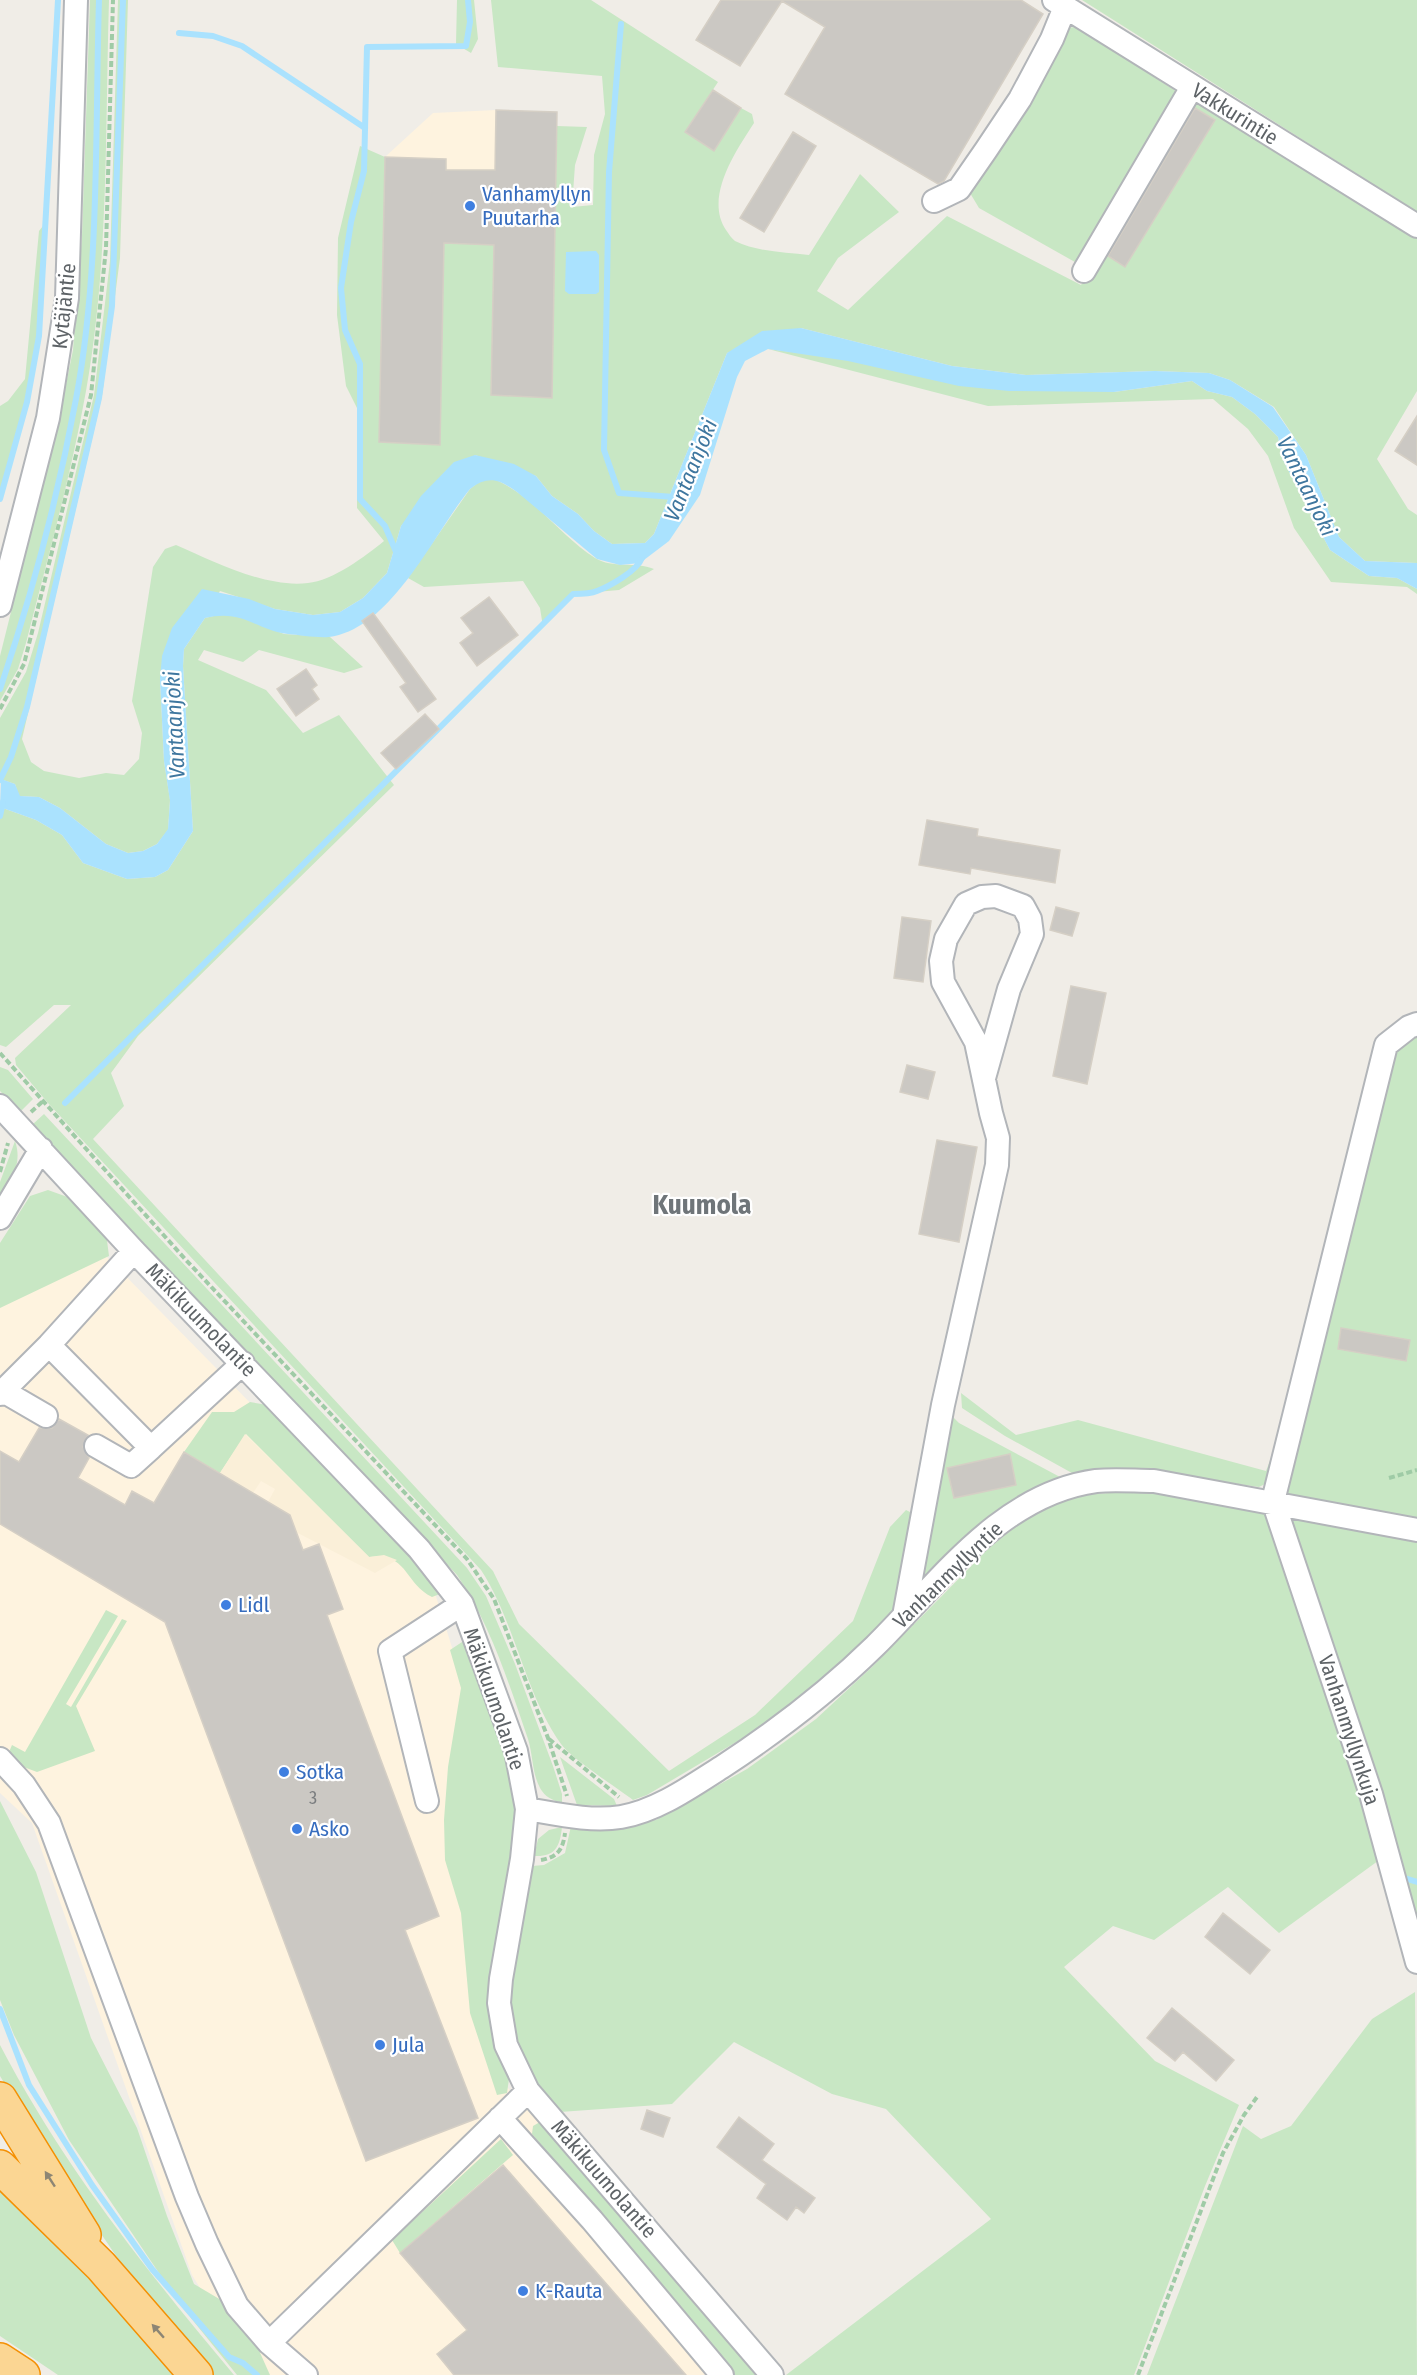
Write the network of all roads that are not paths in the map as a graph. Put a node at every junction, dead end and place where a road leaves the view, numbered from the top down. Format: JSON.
{"nodes":[{"id":1,"x":76,"y":0,"type":"edge"},
{"id":2,"x":1059,"y":4,"type":"edge"},
{"id":3,"x":1192,"y":87,"type":"junction"},
{"id":4,"x":934,"y":201,"type":"dead end"},
{"id":5,"x":1417,"y":226,"type":"edge"},
{"id":6,"x":1084,"y":271,"type":"dead end"},
{"id":7,"x":0,"y":605,"type":"edge"},
{"id":8,"x":1417,"y":1024,"type":"edge"},
{"id":9,"x":984,"y":1078,"type":"junction"},
{"id":10,"x":0,"y":1106,"type":"edge"},
{"id":11,"x":41,"y":1149,"type":"junction"},
{"id":12,"x":0,"y":1218,"type":"edge"},
{"id":13,"x":134,"y":1251,"type":"junction"},
{"id":14,"x":49,"y":1346,"type":"junction"},
{"id":15,"x":243,"y":1363,"type":"junction"},
{"id":16,"x":2,"y":1393,"type":"edge"},
{"id":17,"x":46,"y":1416,"type":"dead end"},
{"id":18,"x":96,"y":1446,"type":"dead end"},
{"id":19,"x":151,"y":1448,"type":"junction"},
{"id":20,"x":1273,"y":1502,"type":"junction"},
{"id":21,"x":1417,"y":1530,"type":"edge"},
{"id":22,"x":462,"y":1604,"type":"junction"},
{"id":23,"x":904,"y":1616,"type":"junction"},
{"id":24,"x":0,"y":1759,"type":"edge"},
{"id":25,"x":427,"y":1801,"type":"dead end"},
{"id":26,"x":527,"y":1809,"type":"junction"},
{"id":27,"x":1417,"y":1962,"type":"edge"},
{"id":28,"x":528,"y":2091,"type":"junction"},
{"id":29,"x":0,"y":2099,"type":"edge"},
{"id":30,"x":500,"y":2118,"type":"junction"},
{"id":31,"x":0,"y":2167,"type":"edge"},
{"id":32,"x":101,"y":2266,"type":"junction"},
{"id":33,"x":269,"y":2343,"type":"junction"},
{"id":34,"x":0,"y":2360,"type":"edge"},
{"id":35,"x":23,"y":2375,"type":"edge"},
{"id":36,"x":196,"y":2375,"type":"edge"},
{"id":37,"x":306,"y":2375,"type":"edge"},
{"id":38,"x":722,"y":2375,"type":"edge"},
{"id":39,"x":772,"y":2375,"type":"edge"}],
"edges":[{"from":1,"to":7,"type":"street","name":"Kytäjäntie"},
{"from":2,"to":3,"type":"street","name":"Vakkurintie"},
{"from":2,"to":4,"type":"street"},
{"from":3,"to":5,"type":"street","name":"Vakkurintie"},
{"from":3,"to":6,"type":"street"},
{"from":8,"to":20,"type":"street"},
{"from":9,"to":9,"type":"street"},
{"from":9,"to":23,"type":"street"},
{"from":10,"to":11,"type":"street","name":"Mäkikuumolantie"},
{"from":11,"to":12,"type":"street"},
{"from":11,"to":13,"type":"street","name":"Mäkikuumolantie"},
{"from":13,"to":14,"type":"street"},
{"from":13,"to":15,"type":"street","name":"Mäkikuumolantie"},
{"from":14,"to":16,"type":"street"},
{"from":14,"to":19,"type":"street"},
{"from":15,"to":19,"type":"street"},
{"from":15,"to":22,"type":"street","name":"Mäkikuumolantie"},
{"from":16,"to":17,"type":"street"},
{"from":18,"to":19,"type":"street"},
{"from":20,"to":21,"type":"street","name":"Vanhanmyllyntie"},
{"from":20,"to":23,"type":"street","name":"Vanhanmyllyntie"},
{"from":20,"to":27,"type":"street","name":"Vanhanmyllynkuja"},
{"from":22,"to":25,"type":"street"},
{"from":22,"to":26,"type":"street","name":"Mäkikuumolantie"},
{"from":23,"to":26,"type":"street","name":"Vanhanmyllyntie"},
{"from":24,"to":33,"type":"street"},
{"from":26,"to":28,"type":"street","name":"Mäkikuumolantie"},
{"from":28,"to":30,"type":"street"},
{"from":28,"to":39,"type":"street","name":"Mäkikuumolantie"},
{"from":32,"to":29,"type":"highway","one_way":true},
{"from":30,"to":33,"type":"street"},
{"from":30,"to":38,"type":"street"},
{"from":31,"to":32,"type":"highway"},
{"from":36,"to":32,"type":"highway","one_way":true},
{"from":33,"to":37,"type":"street"},
{"from":34,"to":35,"type":"highway"}]}
